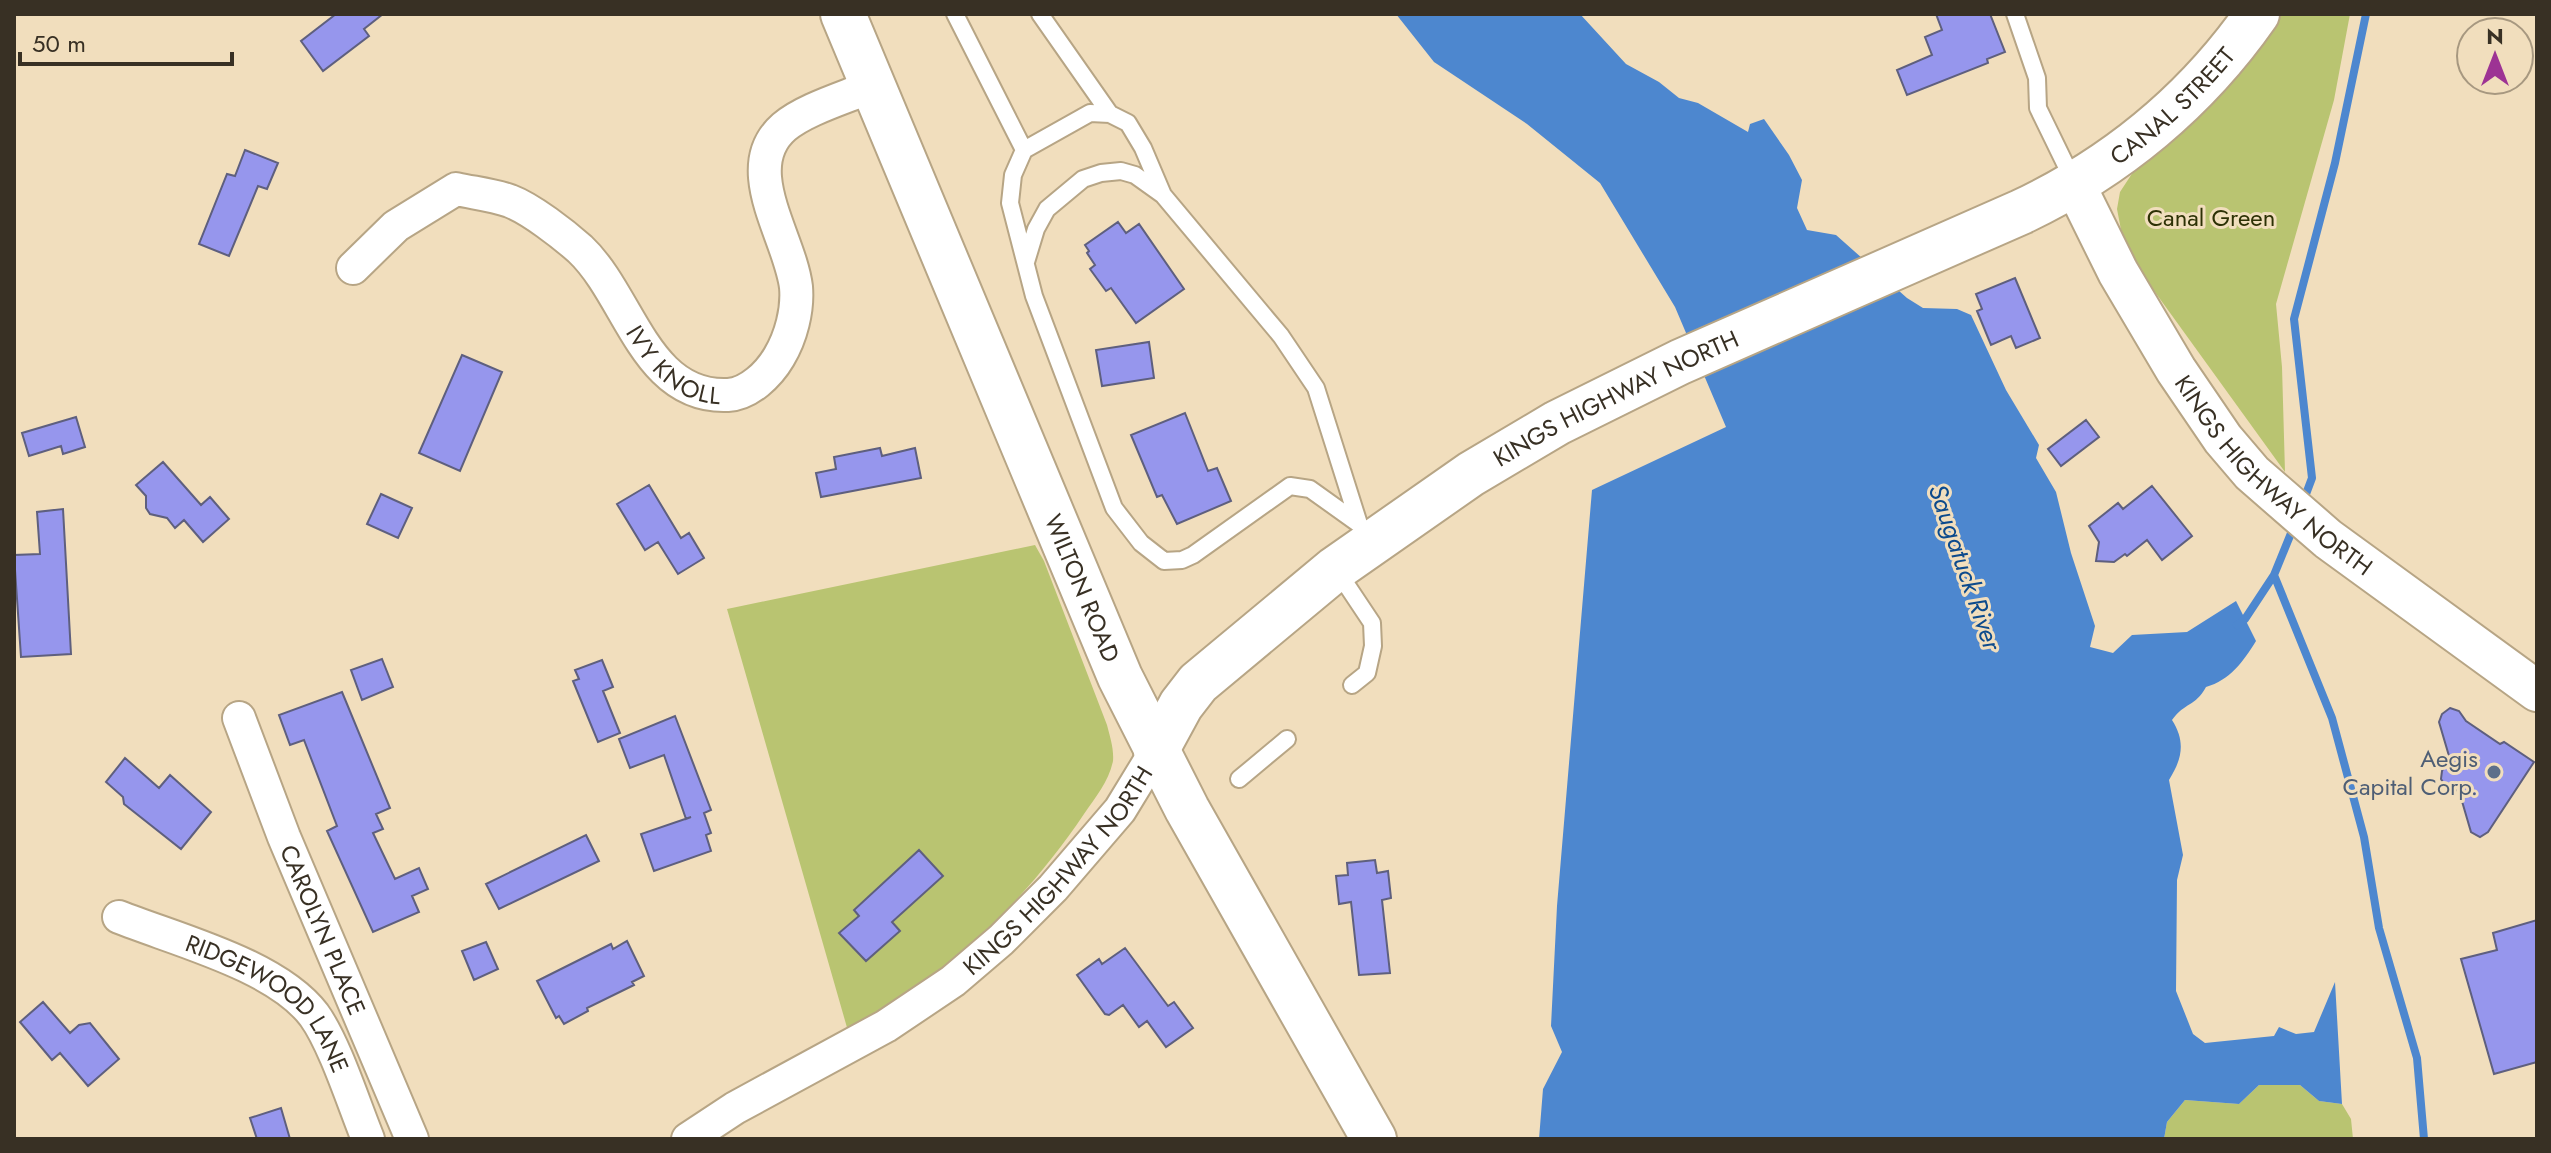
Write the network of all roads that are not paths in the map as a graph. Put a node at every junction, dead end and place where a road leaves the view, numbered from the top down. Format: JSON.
{"nodes":[{"id":1,"x":843,"y":14,"type":"edge"},
{"id":2,"x":955,"y":14,"type":"edge"},
{"id":3,"x":1040,"y":14,"type":"edge"},
{"id":4,"x":2015,"y":14,"type":"edge"},
{"id":5,"x":2257,"y":14,"type":"edge"},
{"id":6,"x":872,"y":86,"type":"junction"},
{"id":7,"x":1110,"y":114,"type":"junction"},
{"id":8,"x":1024,"y":150,"type":"junction"},
{"id":9,"x":2074,"y":183,"type":"junction"},
{"id":10,"x":1163,"y":195,"type":"junction"},
{"id":11,"x":1026,"y":262,"type":"junction"},
{"id":12,"x":353,"y":268,"type":"dead end"},
{"id":13,"x":1365,"y":533,"type":"junction"},
{"id":14,"x":1335,"y":569,"type":"junction"},
{"id":15,"x":1352,"y":685,"type":"dead end"},
{"id":16,"x":2537,"y":691,"type":"edge"},
{"id":17,"x":239,"y":718,"type":"dead end"},
{"id":18,"x":1287,"y":739,"type":"dead end"},
{"id":19,"x":1156,"y":751,"type":"junction"},
{"id":20,"x":1239,"y":779,"type":"dead end"},
{"id":21,"x":119,"y":917,"type":"dead end"},
{"id":22,"x":368,"y":1139,"type":"edge"},
{"id":23,"x":412,"y":1139,"type":"edge"},
{"id":24,"x":688,"y":1139,"type":"edge"},
{"id":25,"x":1374,"y":1139,"type":"edge"}],
"edges":[{"from":1,"to":6,"type":"main road","name":"WILTON ROAD"},
{"from":2,"to":8,"type":"lane"},
{"from":3,"to":7,"type":"lane"},
{"from":4,"to":9,"type":"lane"},
{"from":5,"to":9,"type":"main road","name":"CANAL STREET"},
{"from":6,"to":12,"type":"street","name":"IVY KNOLL"},
{"from":6,"to":19,"type":"main road","name":"WILTON ROAD"},
{"from":7,"to":8,"type":"lane"},
{"from":7,"to":10,"type":"lane"},
{"from":8,"to":11,"type":"lane"},
{"from":9,"to":13,"type":"main road","name":"KINGS HIGHWAY NORTH"},
{"from":9,"to":16,"type":"street","name":"KINGS HIGHWAY NORTH"},
{"from":10,"to":11,"type":"lane"},
{"from":10,"to":13,"type":"lane"},
{"from":11,"to":13,"type":"lane"},
{"from":13,"to":14,"type":"main road","name":"KINGS HIGHWAY NORTH"},
{"from":14,"to":15,"type":"lane"},
{"from":14,"to":19,"type":"main road","name":"KINGS HIGHWAY NORTH"},
{"from":17,"to":23,"type":"street","name":"CAROLYN PLACE"},
{"from":18,"to":20,"type":"lane"},
{"from":19,"to":24,"type":"street","name":"KINGS HIGHWAY NORTH"},
{"from":19,"to":25,"type":"main road","name":"WILTON ROAD"},
{"from":21,"to":22,"type":"street","name":"RIDGEWOOD LANE"}]}
